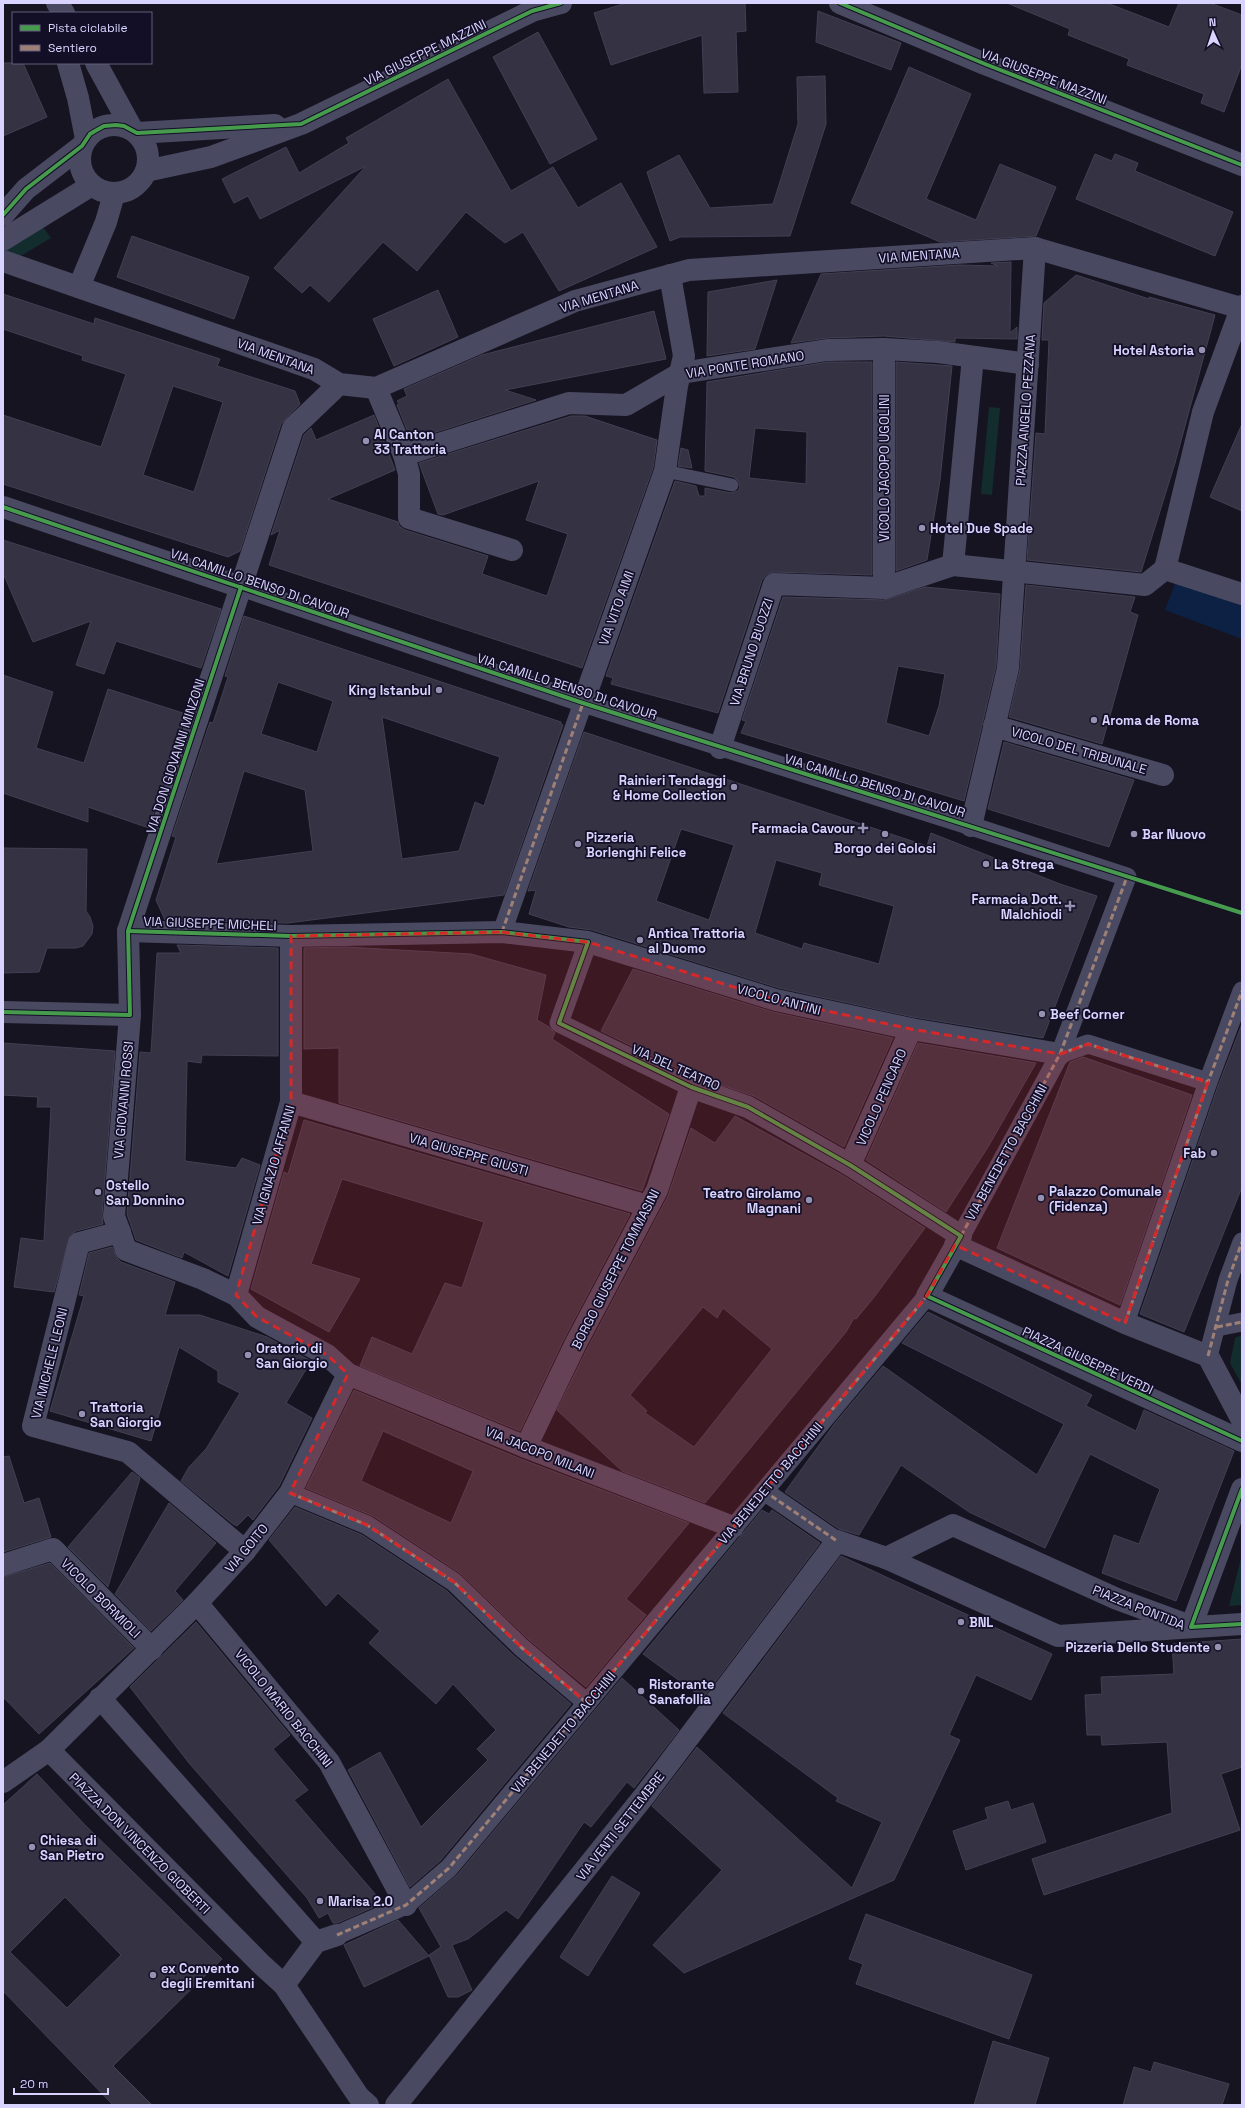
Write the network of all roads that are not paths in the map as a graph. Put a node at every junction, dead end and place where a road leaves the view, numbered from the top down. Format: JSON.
{"nodes":[{"id":1,"x":57,"y":3,"type":"edge"},
{"id":2,"x":561,"y":3,"type":"edge"},
{"id":3,"x":840,"y":3,"type":"edge"},
{"id":4,"x":63,"y":12,"type":"edge"},
{"id":5,"x":68,"y":64,"type":"edge"},
{"id":6,"x":97,"y":64,"type":"edge"},
{"id":7,"x":300,"y":124,"type":"junction"},
{"id":8,"x":134,"y":131,"type":"junction"},
{"id":9,"x":84,"y":143,"type":"junction"},
{"id":10,"x":1242,"y":165,"type":"edge"},
{"id":11,"x":146,"y":171,"type":"junction"},
{"id":12,"x":92,"y":185,"type":"junction"},
{"id":13,"x":114,"y":194,"type":"junction"},
{"id":14,"x":3,"y":215,"type":"edge"},
{"id":15,"x":3,"y":240,"type":"edge"},
{"id":16,"x":1035,"y":248,"type":"junction"},
{"id":17,"x":3,"y":261,"type":"edge"},
{"id":18,"x":670,"y":275,"type":"junction"},
{"id":19,"x":79,"y":287,"type":"junction"},
{"id":20,"x":1242,"y":307,"type":"edge"},
{"id":21,"x":884,"y":349,"type":"junction"},
{"id":22,"x":973,"y":357,"type":"junction"},
{"id":23,"x":1028,"y":364,"type":"junction"},
{"id":24,"x":681,"y":373,"type":"junction"},
{"id":25,"x":339,"y":384,"type":"junction"},
{"id":26,"x":376,"y":388,"type":"junction"},
{"id":27,"x":404,"y":455,"type":"junction"},
{"id":28,"x":665,"y":471,"type":"junction"},
{"id":29,"x":732,"y":485,"type":"dead end"},
{"id":30,"x":3,"y":507,"type":"edge"},
{"id":31,"x":512,"y":550,"type":"dead end"},
{"id":32,"x":953,"y":565,"type":"junction"},
{"id":33,"x":1165,"y":569,"type":"junction"},
{"id":34,"x":1015,"y":572,"type":"junction"},
{"id":35,"x":241,"y":587,"type":"junction"},
{"id":36,"x":884,"y":588,"type":"junction"},
{"id":37,"x":1242,"y":594,"type":"edge"},
{"id":38,"x":582,"y":703,"type":"junction"},
{"id":39,"x":994,"y":726,"type":"junction"},
{"id":40,"x":720,"y":748,"type":"junction"},
{"id":41,"x":1163,"y":775,"type":"dead end"},
{"id":42,"x":972,"y":826,"type":"junction"},
{"id":43,"x":1127,"y":877,"type":"joint"},
{"id":44,"x":128,"y":930,"type":"junction"},
{"id":45,"x":502,"y":932,"type":"junction"},
{"id":46,"x":291,"y":936,"type":"junction"},
{"id":47,"x":588,"y":942,"type":"junction"},
{"id":48,"x":1242,"y":991,"type":"edge"},
{"id":49,"x":3,"y":1012,"type":"edge"},
{"id":50,"x":130,"y":1015,"type":"junction"},
{"id":51,"x":911,"y":1030,"type":"junction"},
{"id":52,"x":1060,"y":1054,"type":"junction"},
{"id":53,"x":1208,"y":1082,"type":"junction"},
{"id":54,"x":691,"y":1087,"type":"junction"},
{"id":55,"x":291,"y":1102,"type":"junction"},
{"id":56,"x":850,"y":1165,"type":"junction"},
{"id":57,"x":648,"y":1206,"type":"junction"},
{"id":58,"x":120,"y":1232,"type":"junction"},
{"id":59,"x":958,"y":1240,"type":"junction"},
{"id":60,"x":1242,"y":1242,"type":"edge"},
{"id":61,"x":236,"y":1295,"type":"junction"},
{"id":62,"x":927,"y":1296,"type":"junction"},
{"id":63,"x":1242,"y":1322,"type":"edge"},
{"id":64,"x":1125,"y":1323,"type":"junction"},
{"id":65,"x":1217,"y":1327,"type":"junction"},
{"id":66,"x":1208,"y":1356,"type":"junction"},
{"id":67,"x":348,"y":1374,"type":"junction"},
{"id":68,"x":1242,"y":1420,"type":"edge"},
{"id":69,"x":1242,"y":1441,"type":"edge"},
{"id":70,"x":526,"y":1447,"type":"junction"},
{"id":71,"x":1242,"y":1489,"type":"edge"},
{"id":72,"x":764,"y":1491,"type":"junction"},
{"id":73,"x":290,"y":1493,"type":"junction"},
{"id":74,"x":733,"y":1527,"type":"junction"},
{"id":75,"x":837,"y":1541,"type":"junction"},
{"id":76,"x":244,"y":1551,"type":"junction"},
{"id":77,"x":886,"y":1558,"type":"junction"},
{"id":78,"x":3,"y":1564,"type":"edge"},
{"id":79,"x":197,"y":1603,"type":"junction"},
{"id":80,"x":1242,"y":1624,"type":"edge"},
{"id":81,"x":1191,"y":1627,"type":"junction"},
{"id":82,"x":152,"y":1649,"type":"junction"},
{"id":83,"x":100,"y":1698,"type":"junction"},
{"id":84,"x":587,"y":1703,"type":"junction"},
{"id":85,"x":49,"y":1750,"type":"junction"},
{"id":86,"x":3,"y":1781,"type":"edge"},
{"id":87,"x":406,"y":1905,"type":"junction"},
{"id":88,"x":337,"y":1934,"type":"joint"},
{"id":89,"x":316,"y":1942,"type":"junction"},
{"id":90,"x":284,"y":1986,"type":"junction"},
{"id":91,"x":368,"y":2105,"type":"edge"},
{"id":92,"x":396,"y":2105,"type":"edge"}],
"edges":[{"from":1,"to":4,"type":"street"},
{"from":2,"to":7,"type":"street","name":"VIA GIUSEPPE MAZZINI"},
{"from":3,"to":10,"type":"street","name":"VIA GIUSEPPE MAZZINI"},
{"from":5,"to":9,"type":"street"},
{"from":6,"to":8,"type":"street"},
{"from":7,"to":8,"type":"street"},
{"from":7,"to":11,"type":"street","name":"VIA GIUSEPPE MAZZINI"},
{"from":8,"to":9,"type":"street"},
{"from":8,"to":11,"type":"street"},
{"from":9,"to":12,"type":"street"},
{"from":9,"to":14,"type":"street"},
{"from":11,"to":13,"type":"street"},
{"from":12,"to":13,"type":"street"},
{"from":12,"to":15,"type":"street"},
{"from":13,"to":19,"type":"street"},
{"from":16,"to":18,"type":"street","name":"VIA MENTANA"},
{"from":16,"to":20,"type":"street","name":"VIA MENTANA"},
{"from":16,"to":23,"type":"street","name":"PIAZZA ANGELO PEZZANA"},
{"from":17,"to":19,"type":"street","name":"VIA MENTANA"},
{"from":18,"to":24,"type":"street","name":"VIA VITO AIMI"},
{"from":18,"to":26,"type":"street","name":"VIA MENTANA"},
{"from":19,"to":25,"type":"street","name":"VIA MENTANA"},
{"from":20,"to":33,"type":"street"},
{"from":21,"to":22,"type":"street","name":"VIA PONTE ROMANO"},
{"from":21,"to":24,"type":"street","name":"VIA PONTE ROMANO"},
{"from":21,"to":36,"type":"street","name":"VICOLO JACOPO UGOLINI"},
{"from":22,"to":23,"type":"street","name":"VIA PONTE ROMANO"},
{"from":22,"to":32,"type":"street"},
{"from":23,"to":34,"type":"street","name":"PIAZZA ANGELO PEZZANA"},
{"from":24,"to":27,"type":"street","name":"VIA PONTE ROMANO"},
{"from":24,"to":28,"type":"street","name":"VIA VITO AIMI"},
{"from":25,"to":26,"type":"street","name":"VIA MENTANA"},
{"from":25,"to":35,"type":"street","name":"VIA DON GIOVANNI MINZONI"},
{"from":26,"to":27,"type":"street"},
{"from":27,"to":31,"type":"street"},
{"from":28,"to":29,"type":"lane"},
{"from":28,"to":38,"type":"street","name":"VIA VITO AIMI"},
{"from":30,"to":35,"type":"street","name":"VIA CAMILLO BENSO DI CAVOUR"},
{"from":32,"to":34,"type":"street","name":"VIA BRUNO BUOZZI"},
{"from":32,"to":36,"type":"street","name":"VIA BRUNO BUOZZI"},
{"from":33,"to":34,"type":"street","name":"VIA BRUNO BUOZZI"},
{"from":33,"to":37,"type":"street"},
{"from":34,"to":39,"type":"street","name":"PIAZZA ANGELO PEZZANA"},
{"from":35,"to":38,"type":"street","name":"VIA CAMILLO BENSO DI CAVOUR"},
{"from":35,"to":44,"type":"street","name":"VIA DON GIOVANNI MINZONI"},
{"from":36,"to":40,"type":"street","name":"VIA BRUNO BUOZZI"},
{"from":38,"to":40,"type":"street","name":"VIA CAMILLO BENSO DI CAVOUR"},
{"from":38,"to":45,"type":"street","name":"VIA VITO AIMI"},
{"from":39,"to":41,"type":"street","name":"VICOLO DEL TRIBUNALE"},
{"from":39,"to":42,"type":"street","name":"PIAZZA ANGELO PEZZANA"},
{"from":40,"to":42,"type":"street","name":"VIA CAMILLO BENSO DI CAVOUR"},
{"from":42,"to":43,"type":"street","name":"VIA CAMILLO BENSO DI CAVOUR"},
{"from":43,"to":52,"type":"street","name":"VIA BENEDETTO BACCHINI"},
{"from":44,"to":46,"type":"street","name":"VIA GIUSEPPE MICHELI"},
{"from":44,"to":50,"type":"street","name":"VIA GIUSEPPE MICHELI"},
{"from":45,"to":46,"type":"street","name":"VIA GIUSEPPE MICHELI"},
{"from":45,"to":47,"type":"street","name":"VICOLO ANTINI"},
{"from":46,"to":55,"type":"street","name":"VIA IGNAZIO AFFANNI"},
{"from":47,"to":51,"type":"street","name":"VICOLO ANTINI"},
{"from":47,"to":54,"type":"street","name":"VIA DEL TEATRO"},
{"from":48,"to":53,"type":"street"},
{"from":49,"to":50,"type":"street"},
{"from":50,"to":58,"type":"street","name":"VIA GIOVANNI ROSSI"},
{"from":51,"to":52,"type":"street","name":"VICOLO ANTINI"},
{"from":51,"to":56,"type":"street","name":"VICOLO PENCARO"},
{"from":52,"to":53,"type":"street"},
{"from":52,"to":59,"type":"street","name":"VIA BENEDETTO BACCHINI"},
{"from":53,"to":64,"type":"street"},
{"from":54,"to":56,"type":"street","name":"VIA DEL TEATRO"},
{"from":54,"to":57,"type":"street","name":"BORGO GIUSEPPE TOMMASINI"},
{"from":55,"to":57,"type":"street","name":"VIA GIUSEPPE GIUSTI"},
{"from":55,"to":61,"type":"street","name":"VIA IGNAZIO AFFANNI"},
{"from":56,"to":59,"type":"street","name":"VIA DEL TEATRO"},
{"from":57,"to":70,"type":"street","name":"BORGO GIUSEPPE TOMMASINI"},
{"from":58,"to":61,"type":"street","name":"VIA GIOVANNI ROSSI"},
{"from":58,"to":76,"type":"street","name":"VIA MICHELE LEONI"},
{"from":59,"to":62,"type":"street","name":"VIA BENEDETTO BACCHINI"},
{"from":59,"to":64,"type":"street"},
{"from":60,"to":65,"type":"street"},
{"from":61,"to":67,"type":"street","name":"VIA GIOVANNI ROSSI"},
{"from":62,"to":69,"type":"street","name":"PIAZZA GIUSEPPE VERDI"},
{"from":62,"to":72,"type":"street","name":"VIA BENEDETTO BACCHINI"},
{"from":63,"to":65,"type":"street"},
{"from":64,"to":66,"type":"street"},
{"from":65,"to":66,"type":"street"},
{"from":66,"to":68,"type":"street"},
{"from":67,"to":70,"type":"street","name":"VIA JACOPO MILANI"},
{"from":67,"to":73,"type":"street","name":"VIA GOITO"},
{"from":70,"to":74,"type":"street","name":"VIA JACOPO MILANI"},
{"from":71,"to":81,"type":"street"},
{"from":72,"to":74,"type":"street","name":"VIA BENEDETTO BACCHINI"},
{"from":72,"to":75,"type":"street"},
{"from":73,"to":76,"type":"street","name":"VIA GOITO"},
{"from":73,"to":84,"type":"street"},
{"from":74,"to":84,"type":"street","name":"VIA BENEDETTO BACCHINI"},
{"from":75,"to":77,"type":"street","name":"PIAZZA PONTIDA"},
{"from":75,"to":92,"type":"street","name":"VIA VENTI SETTEMBRE"},
{"from":76,"to":79,"type":"street","name":"VIA GOITO"},
{"from":77,"to":81,"type":"street","name":"PIAZZA PONTIDA"},
{"from":77,"to":81,"type":"street","name":"PIAZZA PONTIDA"},
{"from":78,"to":82,"type":"street","name":"VICOLO BORMIOLI"},
{"from":79,"to":82,"type":"street","name":"VIA GOITO"},
{"from":79,"to":87,"type":"street","name":"VICOLO MARIO BACCHINI"},
{"from":80,"to":81,"type":"street"},
{"from":82,"to":83,"type":"street"},
{"from":83,"to":85,"type":"street"},
{"from":83,"to":89,"type":"street"},
{"from":84,"to":87,"type":"street","name":"VIA BENEDETTO BACCHINI"},
{"from":85,"to":86,"type":"street"},
{"from":85,"to":90,"type":"street","name":"PIAZZA DON VINCENZO GIOBERTI"},
{"from":87,"to":88,"type":"street","name":"VIA BENEDETTO BACCHINI"},
{"from":88,"to":89,"type":"street","name":"VIA BENEDETTO BACCHINI"},
{"from":89,"to":90,"type":"street"},
{"from":90,"to":91,"type":"street","name":"PIAZZA DON VINCENZO GIOBERTI"}]}
